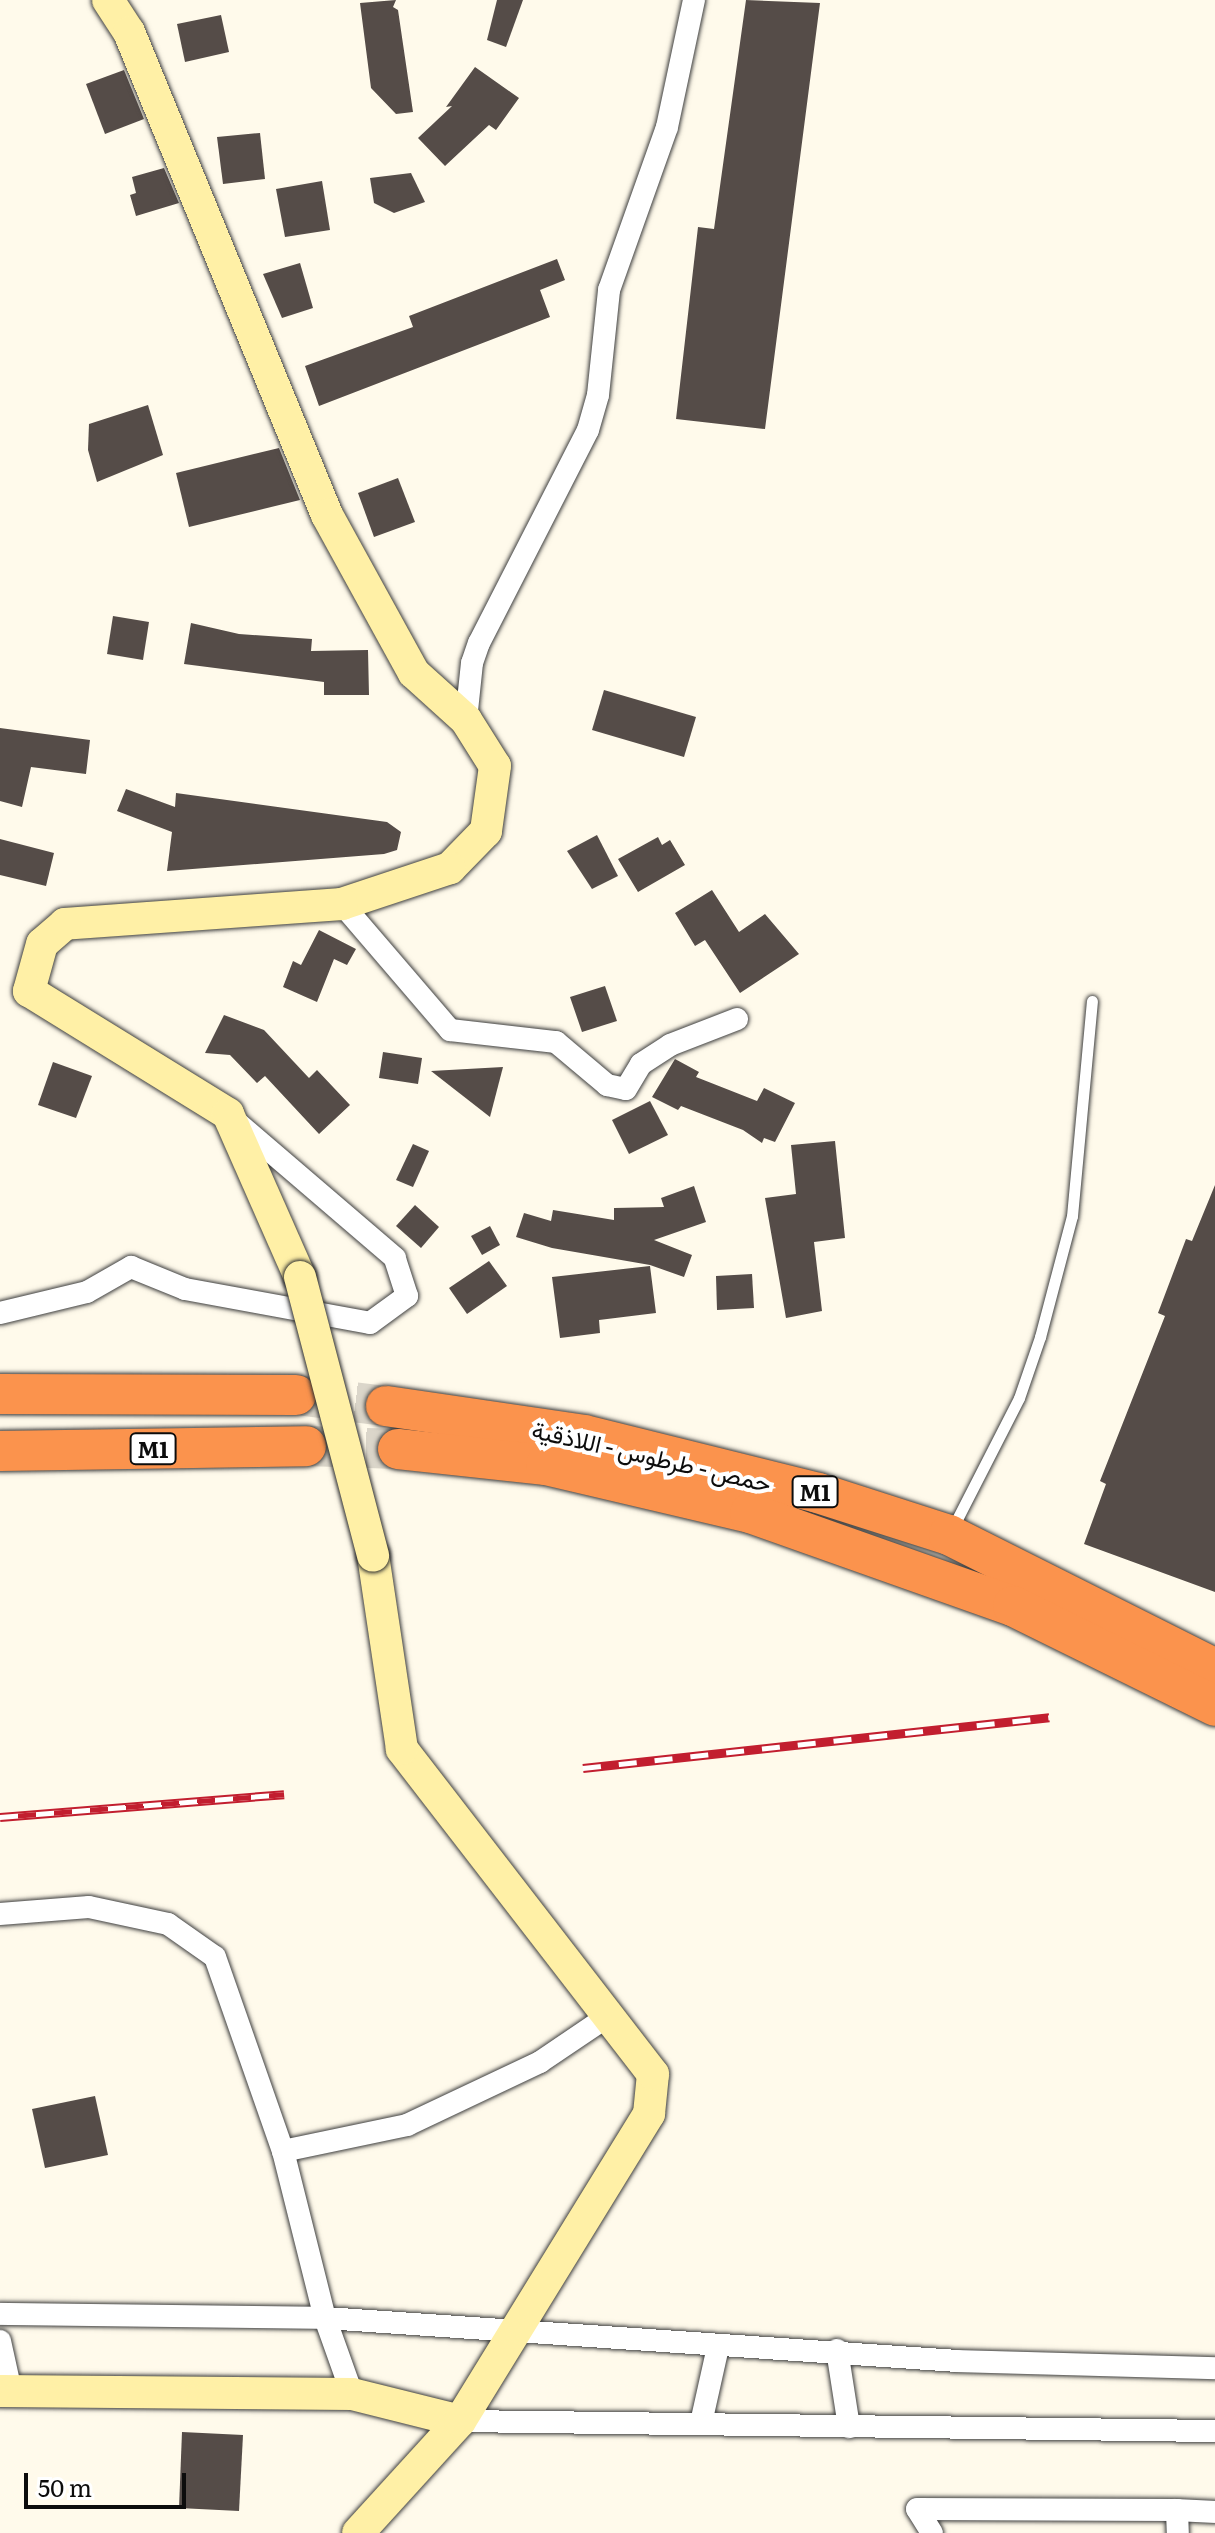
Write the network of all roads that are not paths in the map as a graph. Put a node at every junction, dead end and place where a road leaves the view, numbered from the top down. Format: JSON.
{"nodes":[{"id":1,"x":108,"y":0,"type":"edge"},
{"id":2,"x":694,"y":0,"type":"edge"},
{"id":3,"x":466,"y":720,"type":"junction"},
{"id":4,"x":342,"y":904,"type":"junction"},
{"id":5,"x":1092,"y":1001,"type":"dead end"},
{"id":6,"x":737,"y":1019,"type":"dead end"},
{"id":7,"x":228,"y":1114,"type":"junction"},
{"id":8,"x":0,"y":1313,"type":"edge"},
{"id":9,"x":0,"y":1394,"type":"edge"},
{"id":10,"x":296,"y":1395,"type":"tunnel mouth"},
{"id":11,"x":386,"y":1406,"type":"tunnel mouth"},
{"id":12,"x":306,"y":1446,"type":"tunnel mouth"},
{"id":13,"x":398,"y":1449,"type":"tunnel mouth"},
{"id":14,"x":0,"y":1451,"type":"edge"},
{"id":15,"x":949,"y":1535,"type":"junction"},
{"id":16,"x":1215,"y":1669,"type":"edge"},
{"id":17,"x":1215,"y":1706,"type":"edge"},
{"id":18,"x":0,"y":1914,"type":"edge"},
{"id":19,"x":608,"y":2016,"type":"junction"},
{"id":20,"x":283,"y":2151,"type":"junction"},
{"id":21,"x":0,"y":2314,"type":"edge"},
{"id":22,"x":325,"y":2318,"type":"junction"},
{"id":23,"x":519,"y":2329,"type":"junction"},
{"id":24,"x":0,"y":2341,"type":"edge"},
{"id":25,"x":718,"y":2347,"type":"junction"},
{"id":26,"x":837,"y":2350,"type":"junction"},
{"id":27,"x":1215,"y":2368,"type":"edge"},
{"id":28,"x":6,"y":2391,"type":"edge"},
{"id":29,"x":352,"y":2394,"type":"junction"},
{"id":30,"x":460,"y":2421,"type":"junction"},
{"id":31,"x":701,"y":2423,"type":"junction"},
{"id":32,"x":849,"y":2427,"type":"junction"},
{"id":33,"x":1215,"y":2431,"type":"edge"},
{"id":34,"x":1177,"y":2510,"type":"junction"},
{"id":35,"x":1215,"y":2512,"type":"edge"},
{"id":36,"x":358,"y":2533,"type":"edge"},
{"id":37,"x":932,"y":2533,"type":"edge"},
{"id":38,"x":1178,"y":2533,"type":"edge"}],
"edges":[{"from":1,"to":3,"type":"main road"},
{"from":2,"to":3,"type":"street"},
{"from":3,"to":4,"type":"main road"},
{"from":4,"to":6,"type":"street"},
{"from":4,"to":7,"type":"main road"},
{"from":5,"to":15,"type":"lane"},
{"from":7,"to":8,"type":"street"},
{"from":7,"to":19,"type":"main road","bridge":true},
{"from":9,"to":10,"type":"highway"},
{"from":11,"to":15,"type":"highway","name":"حمص - طرطوس - اللاذقية","number":"M1"},
{"from":12,"to":14,"type":"highway","number":"M1"},
{"from":13,"to":17,"type":"highway","name":"حمص - طرطوس - اللاذقية","number":"M1"},
{"from":15,"to":16,"type":"highway","name":"حمص - طرطوس - اللاذقية","number":"M1"},
{"from":18,"to":20,"type":"street"},
{"from":19,"to":20,"type":"street"},
{"from":19,"to":23,"type":"main road"},
{"from":20,"to":22,"type":"street"},
{"from":21,"to":22,"type":"street"},
{"from":22,"to":23,"type":"street"},
{"from":22,"to":29,"type":"street"},
{"from":23,"to":25,"type":"street"},
{"from":23,"to":30,"type":"main road"},
{"from":24,"to":28,"type":"street"},
{"from":25,"to":26,"type":"street"},
{"from":25,"to":31,"type":"street"},
{"from":26,"to":27,"type":"street"},
{"from":26,"to":32,"type":"street"},
{"from":28,"to":29,"type":"main road"},
{"from":29,"to":30,"type":"main road"},
{"from":30,"to":31,"type":"street"},
{"from":30,"to":36,"type":"main road"},
{"from":31,"to":32,"type":"street"},
{"from":32,"to":33,"type":"street"},
{"from":34,"to":35,"type":"street"},
{"from":34,"to":37,"type":"street"},
{"from":34,"to":38,"type":"street"}]}
